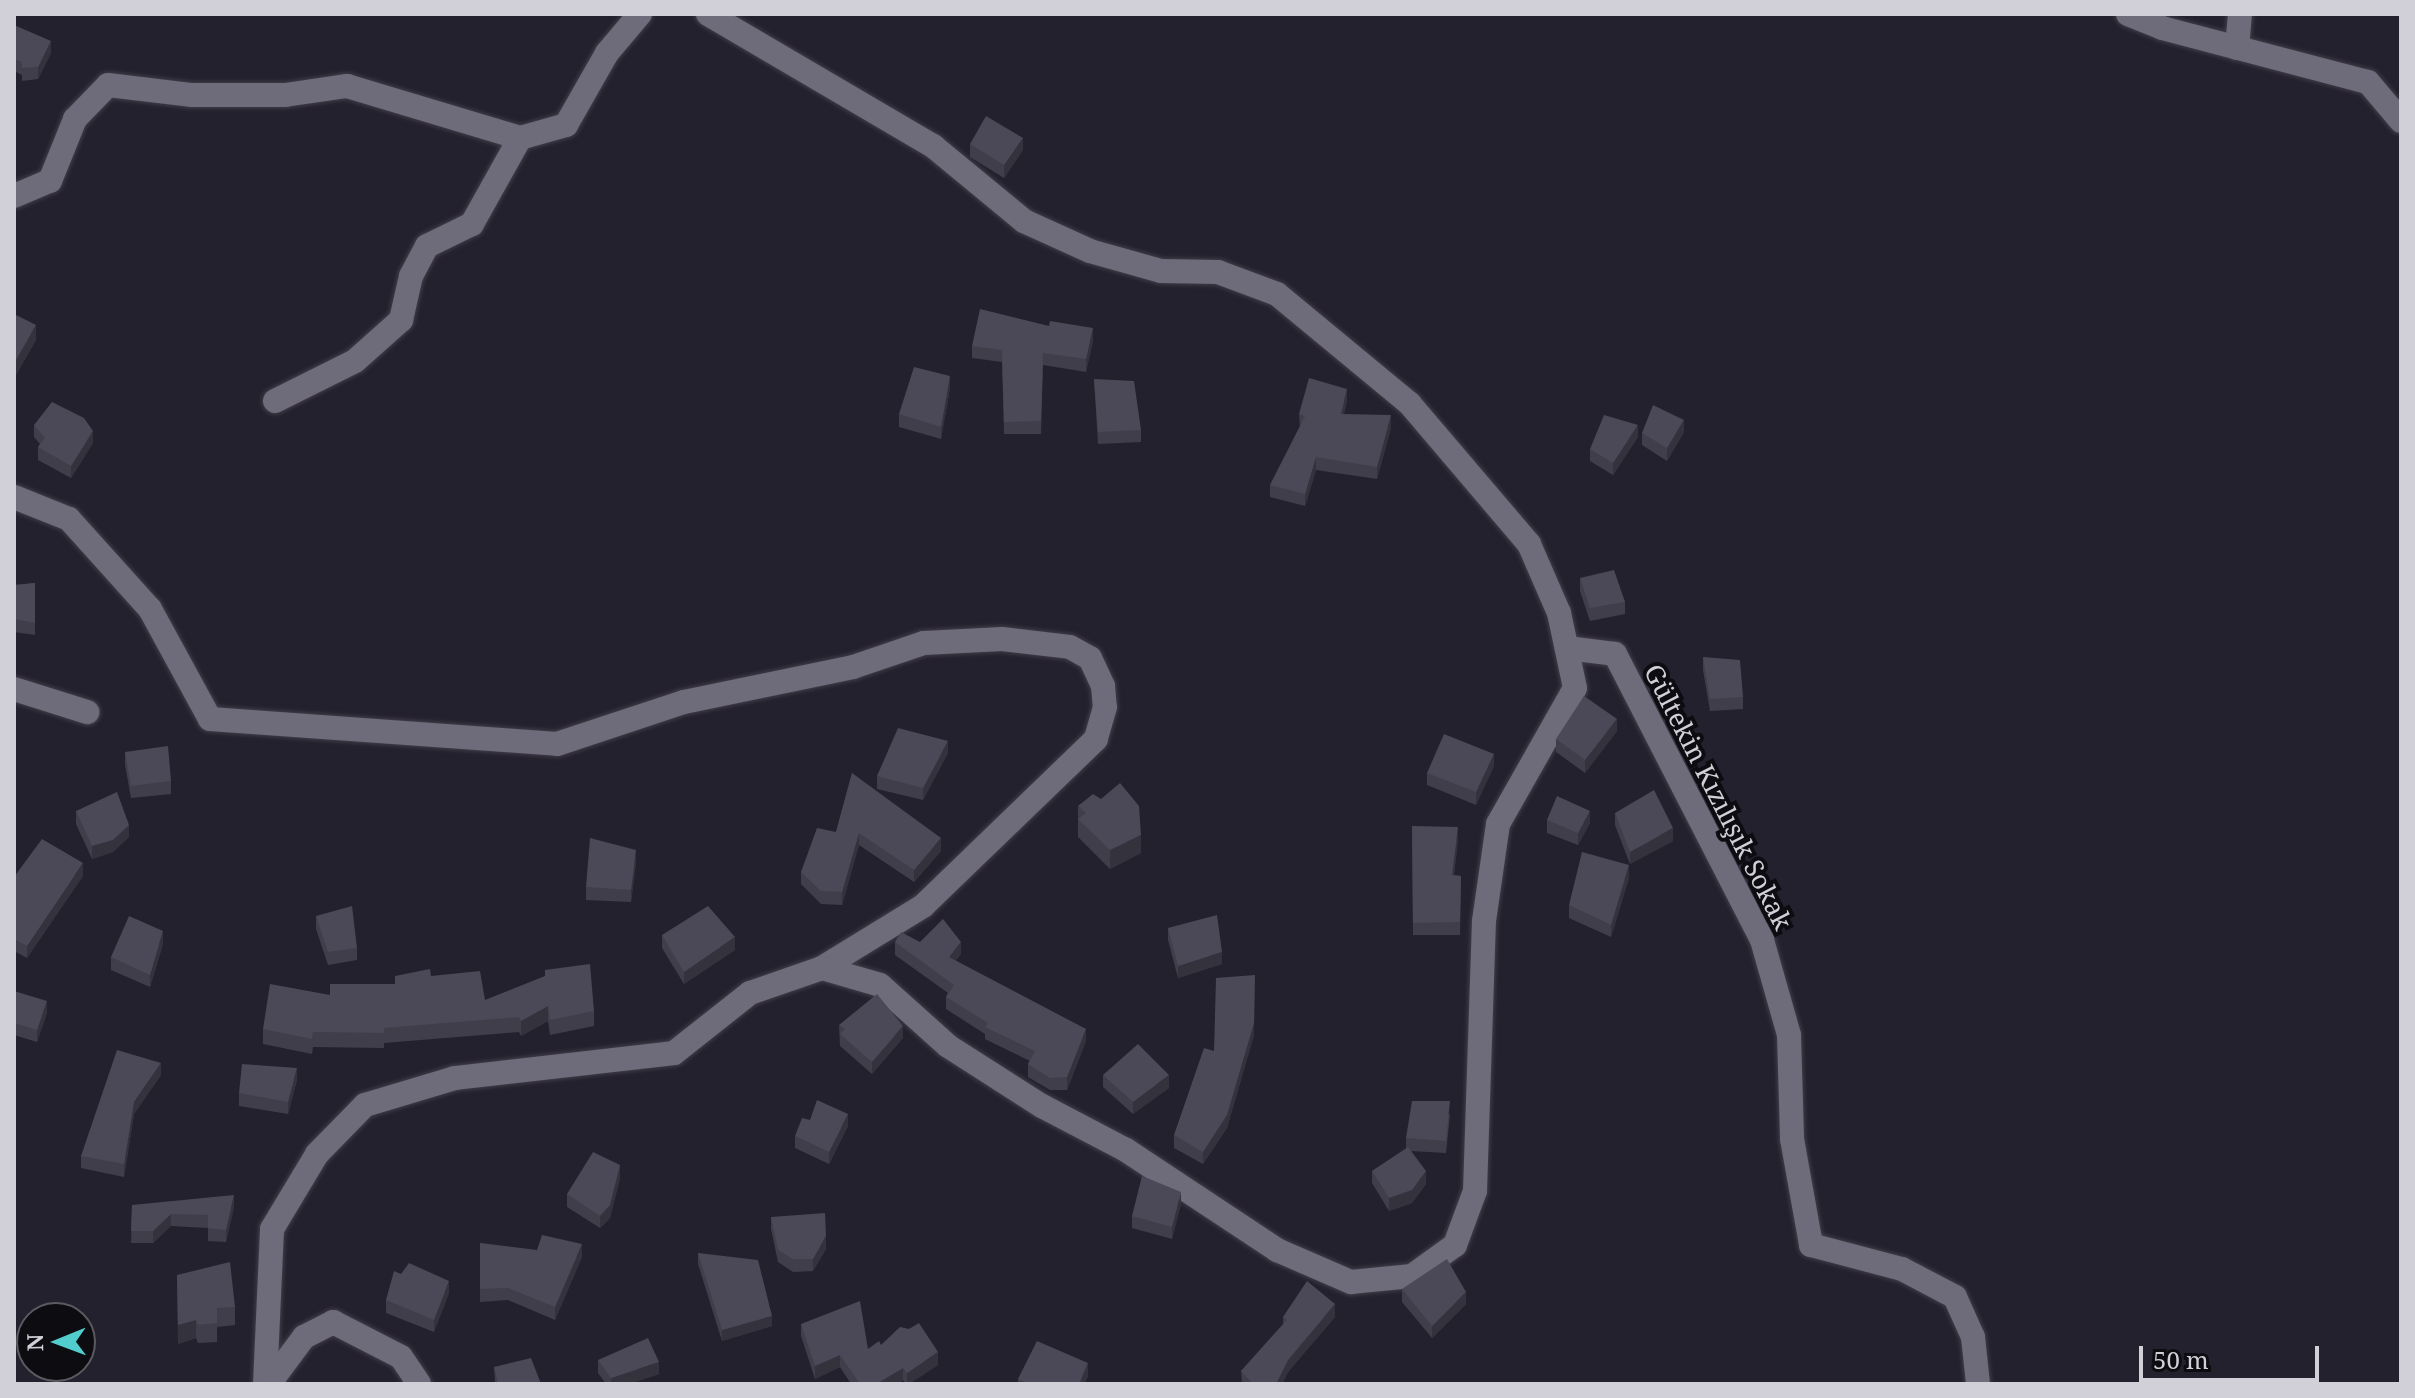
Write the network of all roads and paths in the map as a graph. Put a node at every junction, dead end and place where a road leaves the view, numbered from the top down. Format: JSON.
{"nodes":[{"id":1,"x":640,"y":14,"type":"edge"},
{"id":2,"x":708,"y":14,"type":"edge"},
{"id":3,"x":2128,"y":14,"type":"edge"},
{"id":4,"x":2240,"y":14,"type":"edge"},
{"id":5,"x":2237,"y":48,"type":"junction"},
{"id":6,"x":2401,"y":121,"type":"edge"},
{"id":7,"x":520,"y":138,"type":"junction"},
{"id":8,"x":14,"y":196,"type":"edge"},
{"id":9,"x":275,"y":401,"type":"dead end"},
{"id":10,"x":14,"y":497,"type":"edge"},
{"id":11,"x":1567,"y":648,"type":"junction"},
{"id":12,"x":21,"y":697,"type":"edge"},
{"id":13,"x":87,"y":712,"type":"dead end"},
{"id":14,"x":822,"y":968,"type":"junction"},
{"id":15,"x":267,"y":1384,"type":"edge"},
{"id":16,"x":419,"y":1384,"type":"edge"},
{"id":17,"x":1978,"y":1384,"type":"edge"}],
"edges":[{"from":1,"to":7,"type":"street"},
{"from":2,"to":11,"type":"street"},
{"from":3,"to":5,"type":"street"},
{"from":4,"to":5,"type":"street"},
{"from":5,"to":6,"type":"street"},
{"from":7,"to":8,"type":"street"},
{"from":7,"to":9,"type":"street"},
{"from":10,"to":14,"type":"street"},
{"from":11,"to":14,"type":"street"},
{"from":11,"to":17,"type":"street","name":"Gültekin Kızılışık Sokak"},
{"from":12,"to":13,"type":"street"},
{"from":14,"to":15,"type":"street"},
{"from":15,"to":16,"type":"street"}]}
